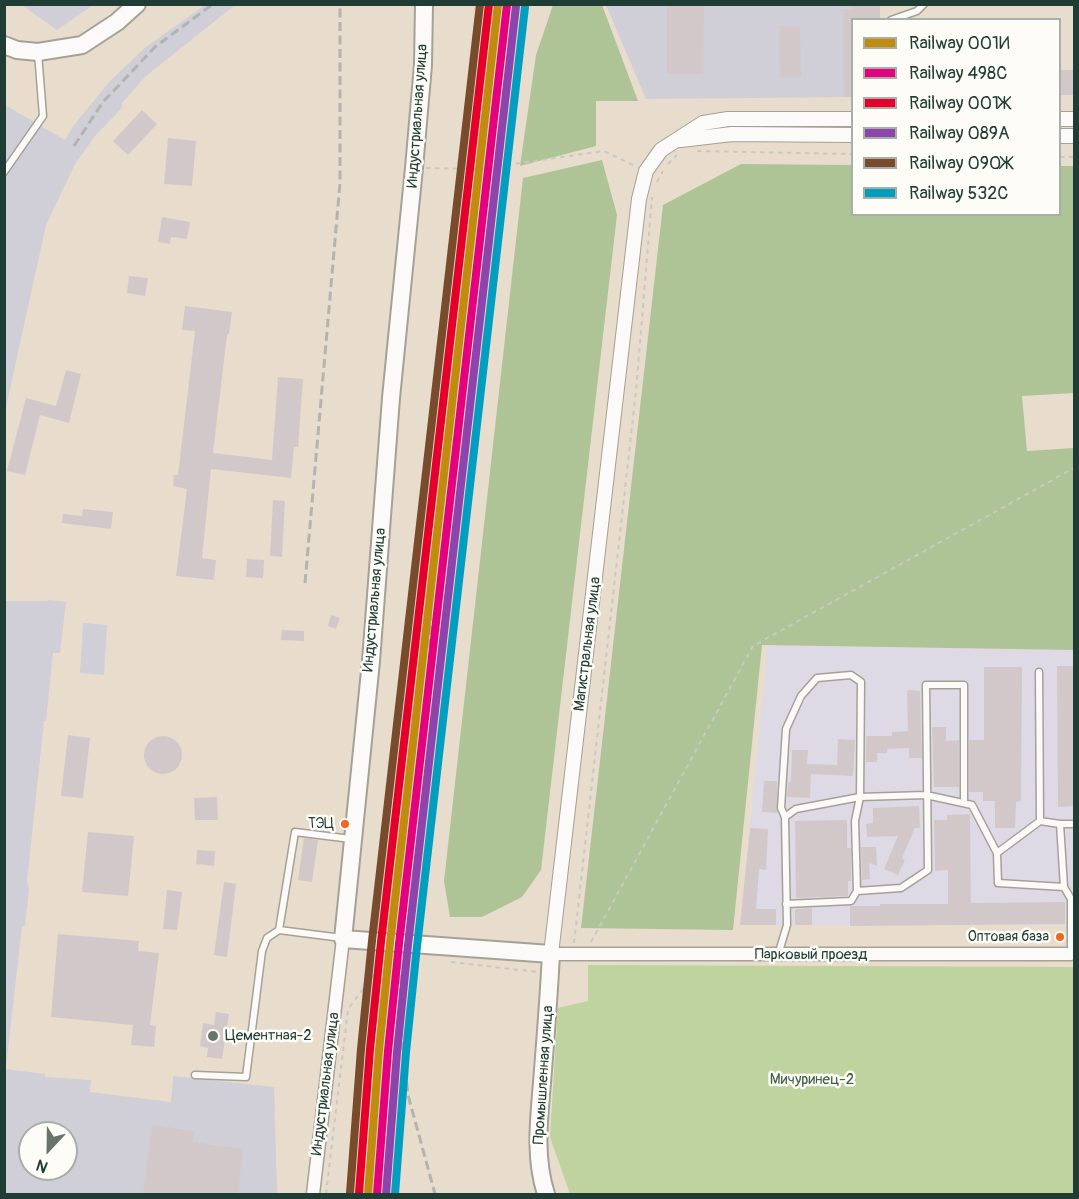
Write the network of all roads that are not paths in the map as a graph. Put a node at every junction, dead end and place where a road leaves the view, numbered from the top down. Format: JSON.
{"nodes":[{"id":1,"x":137,"y":4,"type":"edge"},
{"id":2,"x":424,"y":4,"type":"edge"},
{"id":3,"x":924,"y":4,"type":"edge"},
{"id":4,"x":897,"y":18,"type":"edge"},
{"id":5,"x":4,"y":45,"type":"edge"},
{"id":6,"x":38,"y":52,"type":"junction"},
{"id":7,"x":851,"y":119,"type":"edge"},
{"id":8,"x":851,"y":135,"type":"edge"},
{"id":9,"x":677,"y":147,"type":"junction"},
{"id":10,"x":4,"y":172,"type":"edge"},
{"id":11,"x":1039,"y":672,"type":"dead end"},
{"id":12,"x":926,"y":795,"type":"junction"},
{"id":13,"x":860,"y":797,"type":"junction"},
{"id":14,"x":964,"y":803,"type":"junction"},
{"id":15,"x":785,"y":817,"type":"junction"},
{"id":16,"x":1040,"y":821,"type":"junction"},
{"id":17,"x":1060,"y":824,"type":"junction"},
{"id":18,"x":1074,"y":824,"type":"edge"},
{"id":19,"x":352,"y":839,"type":"junction"},
{"id":20,"x":997,"y":853,"type":"junction"},
{"id":21,"x":1064,"y":887,"type":"junction"},
{"id":22,"x":857,"y":891,"type":"junction"},
{"id":23,"x":786,"y":904,"type":"junction"},
{"id":24,"x":279,"y":930,"type":"junction"},
{"id":25,"x":343,"y":939,"type":"junction"},
{"id":26,"x":1071,"y":954,"type":"joint"},
{"id":27,"x":559,"y":955,"type":"junction"},
{"id":28,"x":777,"y":956,"type":"junction"},
{"id":29,"x":195,"y":1075,"type":"dead end"},
{"id":30,"x":314,"y":1194,"type":"edge"},
{"id":31,"x":546,"y":1194,"type":"edge"}],
"edges":[{"from":1,"to":6,"type":"main road"},
{"from":2,"to":19,"type":"main road","name":"Индустриальная улица"},
{"from":3,"to":4,"type":"lane"},
{"from":5,"to":6,"type":"main road"},
{"from":6,"to":10,"type":"lane"},
{"from":7,"to":9,"type":"street","name":"Магистральная улица"},
{"from":8,"to":9,"type":"street"},
{"from":9,"to":27,"type":"street","name":"Магистральная улица"},
{"from":11,"to":16,"type":"lane"},
{"from":12,"to":13,"type":"lane"},
{"from":12,"to":14,"type":"lane"},
{"from":12,"to":14,"type":"lane"},
{"from":12,"to":22,"type":"lane"},
{"from":13,"to":15,"type":"lane"},
{"from":13,"to":15,"type":"lane"},
{"from":13,"to":22,"type":"lane"},
{"from":14,"to":20,"type":"lane"},
{"from":15,"to":23,"type":"lane"},
{"from":16,"to":17,"type":"lane"},
{"from":16,"to":20,"type":"lane"},
{"from":17,"to":18,"type":"lane"},
{"from":17,"to":21,"type":"lane"},
{"from":19,"to":24,"type":"lane"},
{"from":19,"to":25,"type":"main road","name":"Индустриальная улица"},
{"from":20,"to":21,"type":"lane"},
{"from":21,"to":26,"type":"lane"},
{"from":22,"to":23,"type":"lane"},
{"from":23,"to":28,"type":"lane"},
{"from":24,"to":25,"type":"lane"},
{"from":24,"to":29,"type":"lane"},
{"from":25,"to":27,"type":"main road"},
{"from":25,"to":30,"type":"street","name":"Индустриальная улица"},
{"from":26,"to":28,"type":"street","name":"Парковый проезд"},
{"from":27,"to":28,"type":"street","name":"Парковый проезд"},
{"from":27,"to":31,"type":"main road","name":"Промышленная улица"}]}
